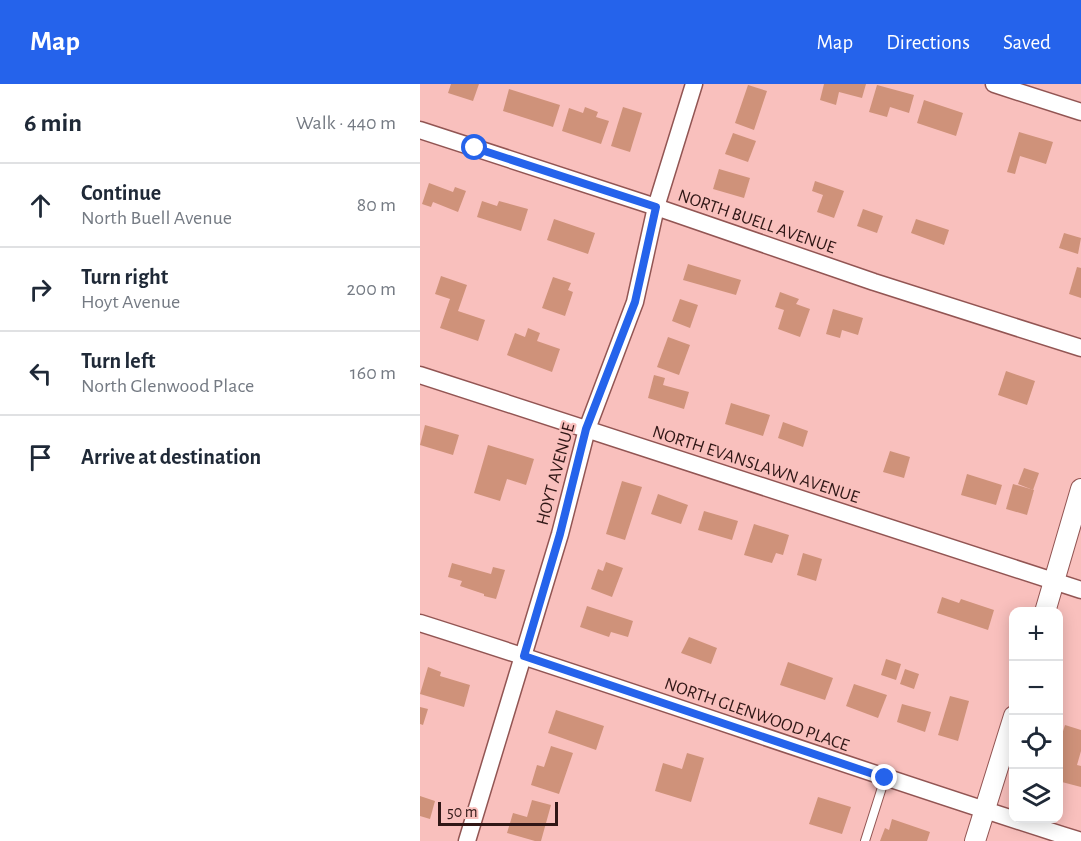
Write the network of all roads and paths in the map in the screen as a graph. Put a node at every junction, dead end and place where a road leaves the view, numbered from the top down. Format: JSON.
{"nodes":[{"id":1,"x":694,"y":84,"type":"edge"},
{"id":2,"x":994,"y":84,"type":"edge"},
{"id":3,"x":1081,"y":112,"type":"edge"},
{"id":4,"x":420,"y":130,"type":"edge"},
{"id":5,"x":656,"y":207,"type":"junction"},
{"id":6,"x":1081,"y":348,"type":"edge"},
{"id":7,"x":420,"y":375,"type":"edge"},
{"id":8,"x":586,"y":429,"type":"junction"},
{"id":9,"x":1081,"y":489,"type":"edge"},
{"id":10,"x":1054,"y":582,"type":"junction"},
{"id":11,"x":1081,"y":590,"type":"edge"},
{"id":12,"x":1046,"y":607,"type":"edge"},
{"id":13,"x":420,"y":623,"type":"edge"},
{"id":14,"x":524,"y":656,"type":"junction"},
{"id":15,"x":1009,"y":732,"type":"edge"},
{"id":16,"x":885,"y":778,"type":"junction"},
{"id":17,"x":985,"y":811,"type":"junction"},
{"id":18,"x":467,"y":841,"type":"edge"},
{"id":19,"x":865,"y":841,"type":"edge"},
{"id":20,"x":975,"y":841,"type":"edge"},
{"id":21,"x":1081,"y":841,"type":"edge"}],
"edges":[{"from":1,"to":5,"type":"street","name":"HOYT AVENUE"},
{"from":2,"to":3,"type":"street"},
{"from":4,"to":5,"type":"street","name":"NORTH BUELL AVENUE"},
{"from":5,"to":6,"type":"street","name":"NORTH BUELL AVENUE"},
{"from":5,"to":8,"type":"street","name":"HOYT AVENUE"},
{"from":7,"to":8,"type":"street","name":"NORTH EVANSLAWN AVENUE"},
{"from":8,"to":10,"type":"street","name":"NORTH EVANSLAWN AVENUE"},
{"from":8,"to":14,"type":"street","name":"HOYT AVENUE"},
{"from":9,"to":10,"type":"street"},
{"from":10,"to":11,"type":"street","name":"NORTH EVANSLAWN AVENUE"},
{"from":10,"to":12,"type":"street"},
{"from":13,"to":14,"type":"street","name":"NORTH GLENWOOD PLACE"},
{"from":14,"to":16,"type":"street","name":"NORTH GLENWOOD PLACE"},
{"from":14,"to":18,"type":"street","name":"HOYT AVENUE"},
{"from":15,"to":17,"type":"street"},
{"from":16,"to":17,"type":"street","name":"NORTH GLENWOOD PLACE"},
{"from":16,"to":19,"type":"lane"},
{"from":17,"to":20,"type":"street"},
{"from":17,"to":21,"type":"street","name":"NORTH GLENWOOD PLACE"}]}
